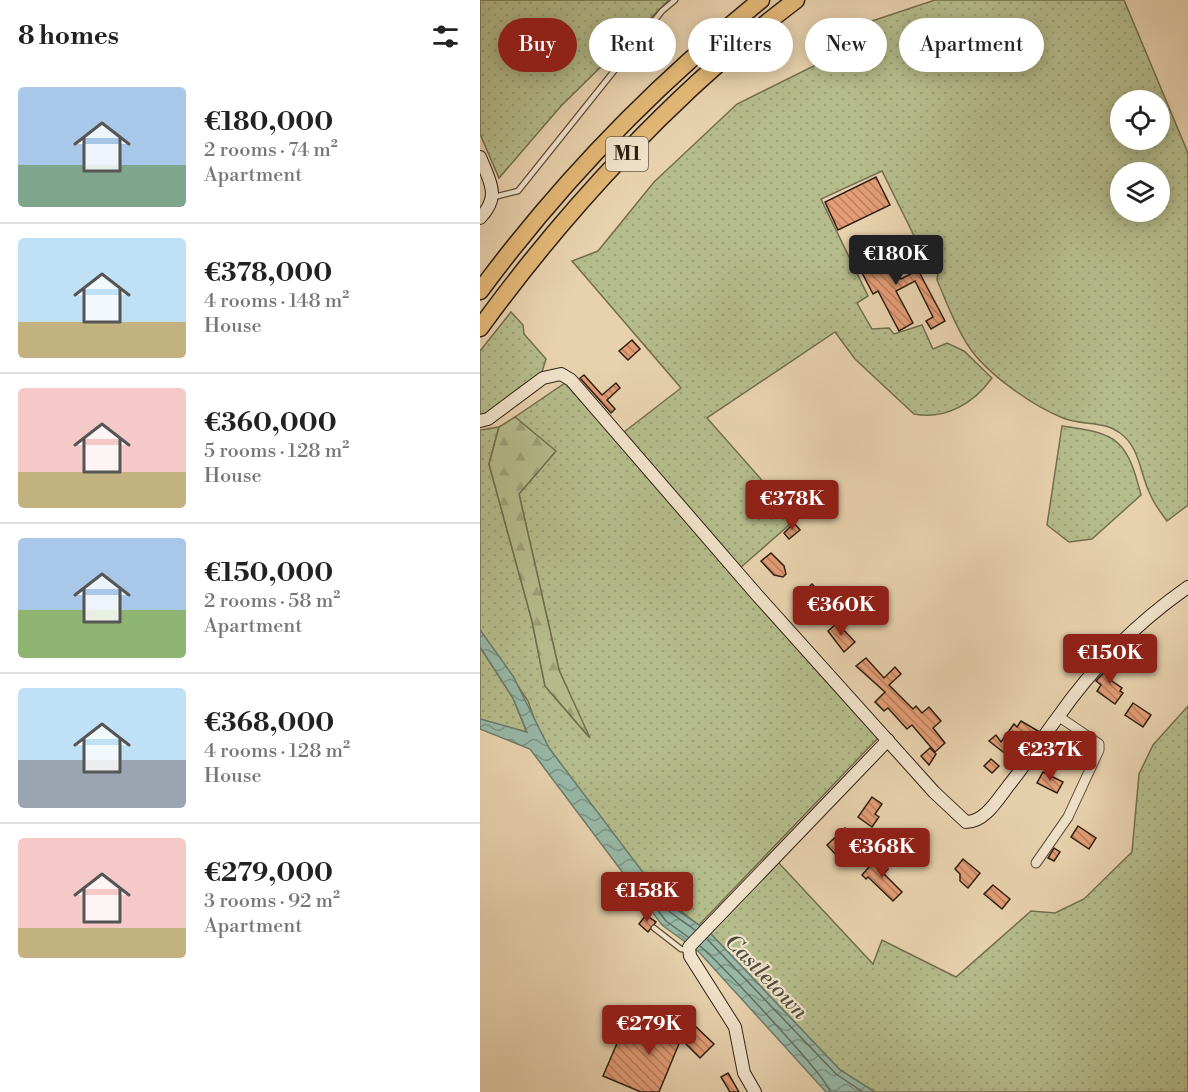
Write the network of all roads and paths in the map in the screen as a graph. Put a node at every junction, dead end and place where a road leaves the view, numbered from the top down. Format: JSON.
{"nodes":[{"id":1,"x":675,"y":0,"type":"edge"},
{"id":2,"x":761,"y":0,"type":"edge"},
{"id":3,"x":796,"y":0,"type":"edge"},
{"id":4,"x":480,"y":157,"type":"edge"},
{"id":5,"x":492,"y":201,"type":"junction"},
{"id":6,"x":480,"y":218,"type":"edge"},
{"id":7,"x":480,"y":291,"type":"edge"},
{"id":8,"x":480,"y":328,"type":"edge"},
{"id":9,"x":480,"y":421,"type":"edge"},
{"id":10,"x":1188,"y":587,"type":"edge"},
{"id":11,"x":1058,"y":716,"type":"junction"},
{"id":12,"x":888,"y":740,"type":"junction"},
{"id":13,"x":1036,"y":862,"type":"dead end"},
{"id":14,"x":654,"y":928,"type":"dead end"},
{"id":15,"x":689,"y":949,"type":"junction"},
{"id":16,"x":755,"y":1092,"type":"edge"}],
"edges":[{"from":1,"to":5,"type":"lane"},
{"from":2,"to":7,"type":"highway","number":"M1"},
{"from":3,"to":8,"type":"highway","number":"M1"},
{"from":4,"to":5,"type":"street"},
{"from":5,"to":6,"type":"street"},
{"from":9,"to":12,"type":"street"},
{"from":10,"to":11,"type":"street"},
{"from":11,"to":12,"type":"street"},
{"from":11,"to":13,"type":"street"},
{"from":12,"to":15,"type":"street"},
{"from":14,"to":15,"type":"lane"},
{"from":15,"to":16,"type":"street"}]}
